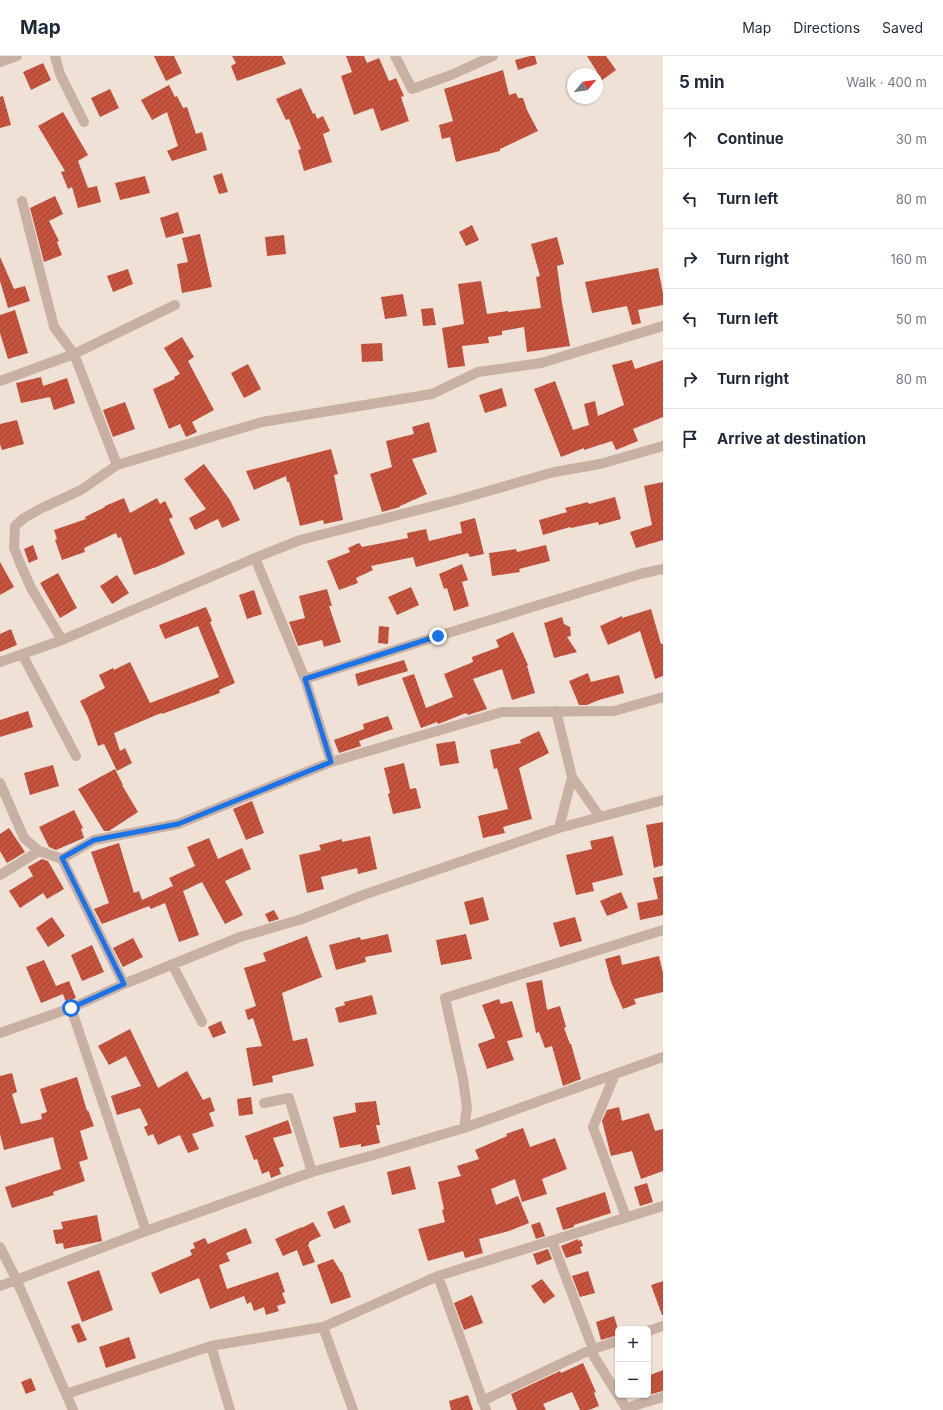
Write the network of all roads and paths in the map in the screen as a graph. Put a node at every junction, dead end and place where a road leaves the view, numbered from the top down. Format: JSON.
{"nodes":[{"id":1,"x":17,"y":56,"type":"edge"},
{"id":2,"x":55,"y":56,"type":"edge"},
{"id":3,"x":395,"y":56,"type":"edge"},
{"id":4,"x":493,"y":56,"type":"edge"},
{"id":5,"x":0,"y":62,"type":"edge"},
{"id":6,"x":84,"y":122,"type":"dead end"},
{"id":7,"x":22,"y":201,"type":"dead end"},
{"id":8,"x":175,"y":305,"type":"dead end"},
{"id":9,"x":663,"y":326,"type":"edge"},
{"id":10,"x":74,"y":354,"type":"junction"},
{"id":11,"x":0,"y":381,"type":"edge"},
{"id":12,"x":663,"y":446,"type":"edge"},
{"id":13,"x":117,"y":465,"type":"junction"},
{"id":14,"x":255,"y":558,"type":"junction"},
{"id":15,"x":663,"y":569,"type":"edge"},
{"id":16,"x":62,"y":640,"type":"junction"},
{"id":17,"x":22,"y":654,"type":"junction"},
{"id":18,"x":0,"y":662,"type":"edge"},
{"id":19,"x":305,"y":679,"type":"junction"},
{"id":20,"x":663,"y":697,"type":"edge"},
{"id":21,"x":556,"y":712,"type":"junction"},
{"id":22,"x":76,"y":756,"type":"dead end"},
{"id":23,"x":331,"y":762,"type":"junction"},
{"id":24,"x":572,"y":777,"type":"junction"},
{"id":25,"x":0,"y":783,"type":"edge"},
{"id":26,"x":663,"y":800,"type":"edge"},
{"id":27,"x":600,"y":817,"type":"junction"},
{"id":28,"x":559,"y":828,"type":"junction"},
{"id":29,"x":39,"y":851,"type":"junction"},
{"id":30,"x":62,"y":858,"type":"junction"},
{"id":31,"x":0,"y":875,"type":"edge"},
{"id":32,"x":663,"y":930,"type":"edge"},
{"id":33,"x":172,"y":964,"type":"junction"},
{"id":34,"x":124,"y":984,"type":"junction"},
{"id":35,"x":71,"y":1008,"type":"junction"},
{"id":36,"x":202,"y":1022,"type":"dead end"},
{"id":37,"x":0,"y":1033,"type":"edge"},
{"id":38,"x":663,"y":1057,"type":"edge"},
{"id":39,"x":615,"y":1074,"type":"junction"},
{"id":40,"x":264,"y":1103,"type":"dead end"},
{"id":41,"x":464,"y":1128,"type":"junction"},
{"id":42,"x":312,"y":1172,"type":"junction"},
{"id":43,"x":663,"y":1206,"type":"edge"},
{"id":44,"x":626,"y":1217,"type":"junction"},
{"id":45,"x":146,"y":1231,"type":"junction"},
{"id":46,"x":552,"y":1241,"type":"junction"},
{"id":47,"x":0,"y":1247,"type":"edge"},
{"id":48,"x":438,"y":1276,"type":"junction"},
{"id":49,"x":16,"y":1279,"type":"junction"},
{"id":50,"x":0,"y":1286,"type":"edge"},
{"id":51,"x":663,"y":1326,"type":"edge"},
{"id":52,"x":324,"y":1327,"type":"junction"},
{"id":53,"x":651,"y":1330,"type":"edge"},
{"id":54,"x":615,"y":1342,"type":"edge"},
{"id":55,"x":211,"y":1346,"type":"junction"},
{"id":56,"x":592,"y":1350,"type":"junction"},
{"id":57,"x":66,"y":1394,"type":"junction"},
{"id":58,"x":663,"y":1397,"type":"edge"},
{"id":59,"x":484,"y":1405,"type":"edge"},
{"id":60,"x":73,"y":1410,"type":"edge"},
{"id":61,"x":230,"y":1410,"type":"edge"},
{"id":62,"x":353,"y":1410,"type":"edge"}],
"edges":[{"from":1,"to":5,"type":"street"},
{"from":2,"to":6,"type":"street"},
{"from":3,"to":4,"type":"street"},
{"from":7,"to":10,"type":"street"},
{"from":8,"to":10,"type":"street"},
{"from":9,"to":13,"type":"street"},
{"from":10,"to":11,"type":"street"},
{"from":10,"to":13,"type":"street"},
{"from":12,"to":14,"type":"street"},
{"from":13,"to":16,"type":"street"},
{"from":14,"to":16,"type":"street"},
{"from":14,"to":19,"type":"street"},
{"from":15,"to":19,"type":"street"},
{"from":16,"to":17,"type":"street"},
{"from":17,"to":18,"type":"street"},
{"from":17,"to":22,"type":"street"},
{"from":19,"to":23,"type":"street"},
{"from":20,"to":21,"type":"street"},
{"from":21,"to":23,"type":"street"},
{"from":21,"to":24,"type":"street"},
{"from":23,"to":30,"type":"street"},
{"from":24,"to":27,"type":"street"},
{"from":24,"to":28,"type":"street"},
{"from":25,"to":29,"type":"street"},
{"from":26,"to":27,"type":"street"},
{"from":27,"to":28,"type":"street"},
{"from":28,"to":33,"type":"street"},
{"from":29,"to":30,"type":"street"},
{"from":29,"to":31,"type":"street"},
{"from":30,"to":34,"type":"street"},
{"from":32,"to":41,"type":"street"},
{"from":33,"to":34,"type":"street"},
{"from":33,"to":36,"type":"street"},
{"from":34,"to":35,"type":"street"},
{"from":35,"to":37,"type":"street"},
{"from":35,"to":45,"type":"street"},
{"from":38,"to":39,"type":"street"},
{"from":39,"to":41,"type":"street"},
{"from":39,"to":44,"type":"street"},
{"from":40,"to":42,"type":"street"},
{"from":41,"to":42,"type":"street"},
{"from":42,"to":45,"type":"street"},
{"from":43,"to":44,"type":"street"},
{"from":44,"to":46,"type":"street"},
{"from":45,"to":49,"type":"street"},
{"from":46,"to":48,"type":"street"},
{"from":46,"to":56,"type":"street"},
{"from":47,"to":49,"type":"street"},
{"from":48,"to":52,"type":"street"},
{"from":48,"to":59,"type":"street"},
{"from":49,"to":50,"type":"street"},
{"from":49,"to":57,"type":"street"},
{"from":51,"to":53,"type":"street"},
{"from":52,"to":55,"type":"street"},
{"from":52,"to":62,"type":"street"},
{"from":54,"to":56,"type":"street"},
{"from":55,"to":57,"type":"street"},
{"from":55,"to":61,"type":"street"},
{"from":56,"to":58,"type":"street"},
{"from":56,"to":59,"type":"street"},
{"from":57,"to":60,"type":"street"}]}
